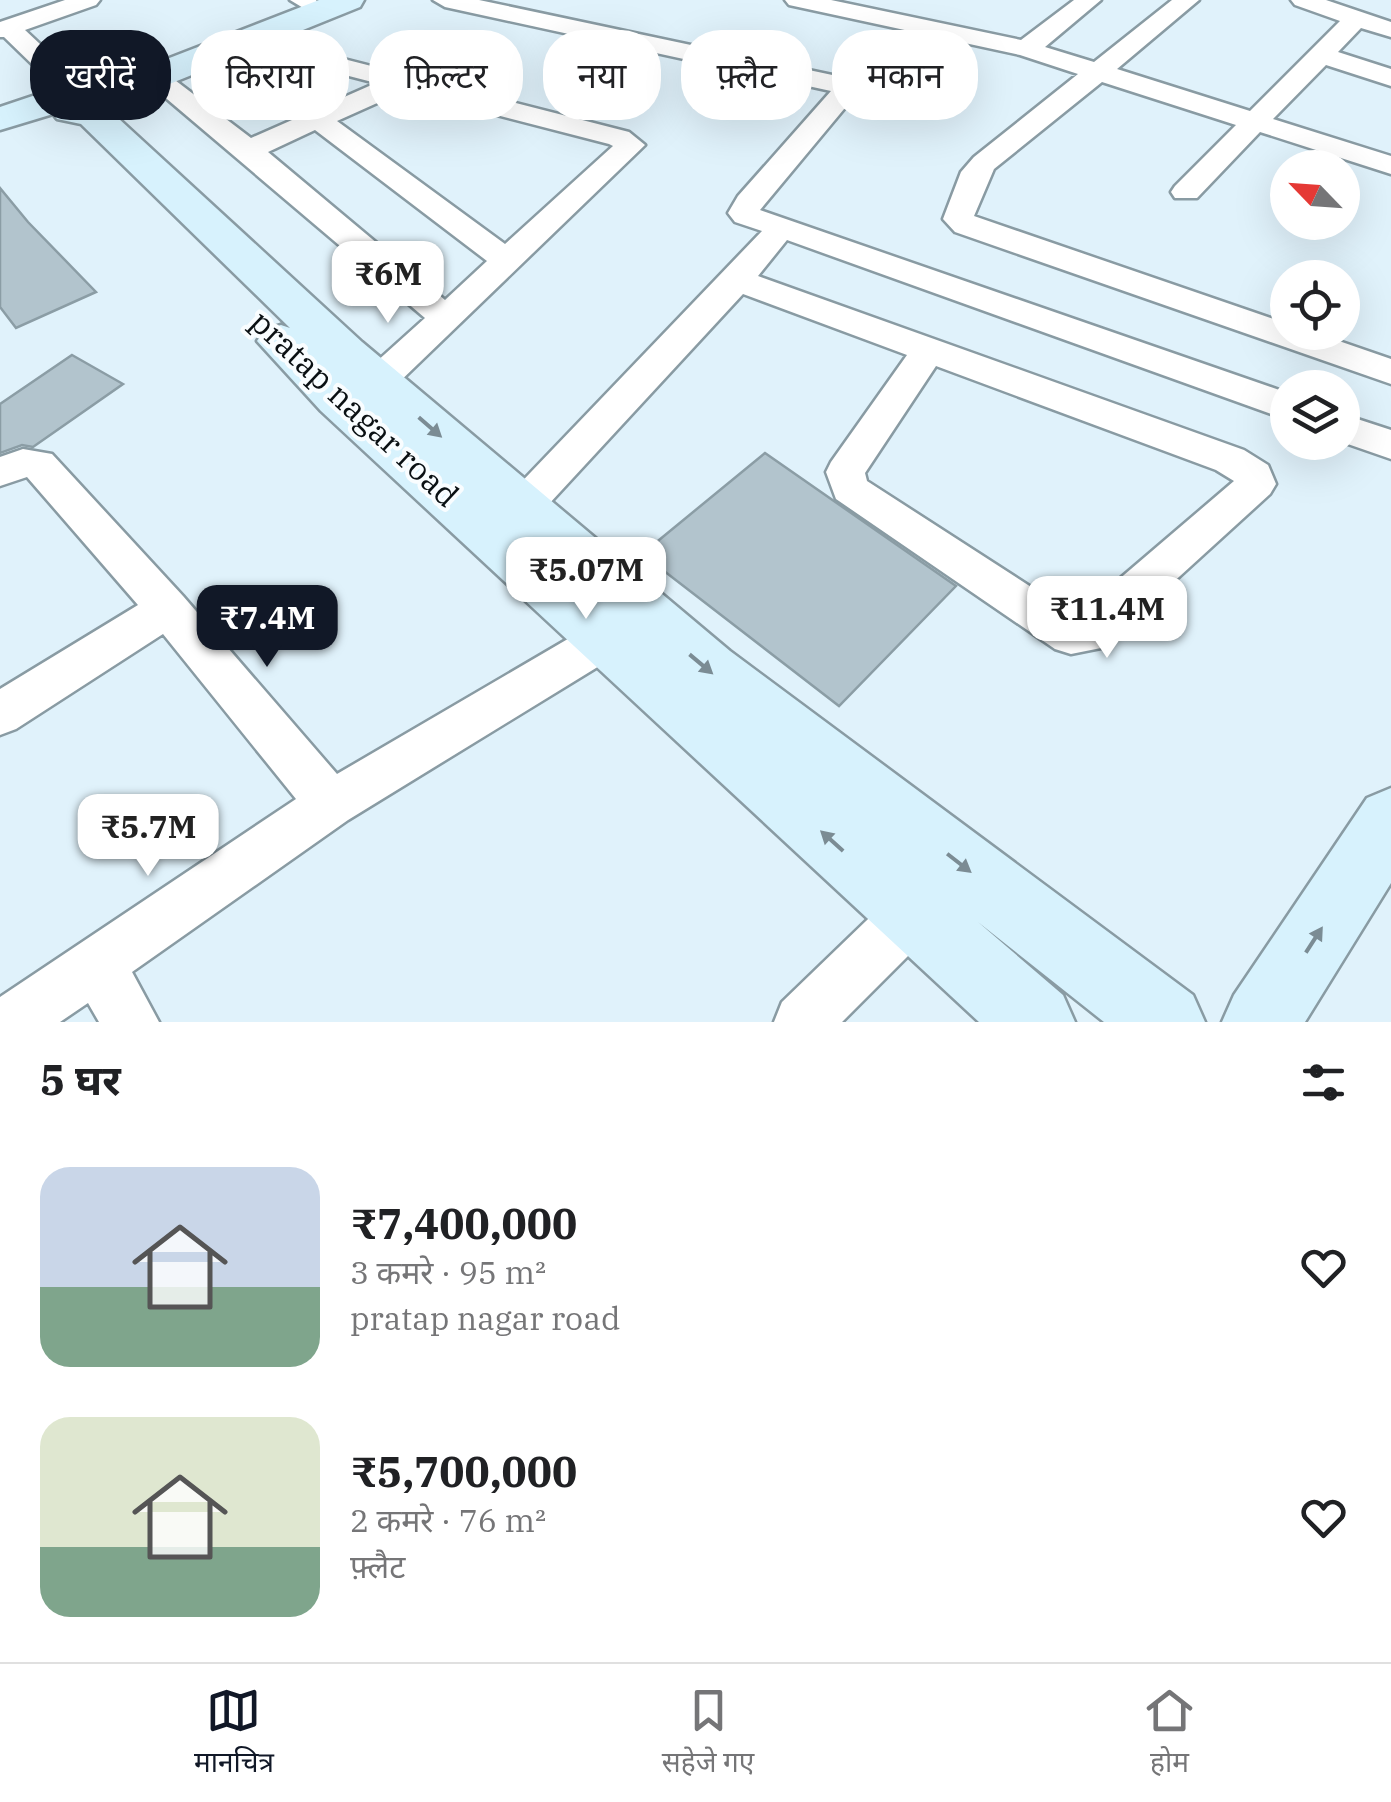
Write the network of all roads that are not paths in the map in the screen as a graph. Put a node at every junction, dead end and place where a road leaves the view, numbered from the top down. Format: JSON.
{"nodes":[{"id":1,"x":2,"y":0,"type":"edge"},
{"id":2,"x":88,"y":0,"type":"edge"},
{"id":3,"x":305,"y":0,"type":"edge"},
{"id":4,"x":348,"y":0,"type":"edge"},
{"id":5,"x":446,"y":0,"type":"edge"},
{"id":6,"x":798,"y":0,"type":"edge"},
{"id":7,"x":1089,"y":0,"type":"edge"},
{"id":8,"x":1187,"y":0,"type":"edge"},
{"id":9,"x":1303,"y":0,"type":"edge"},
{"id":10,"x":1357,"y":18,"type":"junction"},
{"id":11,"x":12,"y":26,"type":"edge"},
{"id":12,"x":275,"y":30,"type":"edge"},
{"id":13,"x":1391,"y":30,"type":"edge"},
{"id":14,"x":30,"y":47,"type":"edge"},
{"id":15,"x":1026,"y":49,"type":"junction"},
{"id":16,"x":171,"y":51,"type":"edge"},
{"id":17,"x":1322,"y":54,"type":"junction"},
{"id":18,"x":1101,"y":71,"type":"junction"},
{"id":19,"x":1391,"y":78,"type":"edge"},
{"id":20,"x":171,"y":90,"type":"edge"},
{"id":21,"x":369,"y":97,"type":"edge"},
{"id":22,"x":30,"y":110,"type":"edge"},
{"id":23,"x":523,"y":111,"type":"edge"},
{"id":24,"x":0,"y":118,"type":"edge"},
{"id":25,"x":67,"y":120,"type":"edge"},
{"id":26,"x":98,"y":120,"type":"edge"},
{"id":27,"x":320,"y":121,"type":"junction"},
{"id":28,"x":1256,"y":124,"type":"junction"},
{"id":29,"x":248,"y":150,"type":"junction"},
{"id":30,"x":1391,"y":164,"type":"edge"},
{"id":31,"x":1186,"y":192,"type":"dead end"},
{"id":32,"x":782,"y":227,"type":"junction"},
{"id":33,"x":506,"y":260,"type":"junction"},
{"id":34,"x":737,"y":280,"type":"junction"},
{"id":35,"x":444,"y":317,"type":"junction"},
{"id":36,"x":929,"y":350,"type":"junction"},
{"id":37,"x":1391,"y":372,"type":"edge"},
{"id":38,"x":378,"y":381,"type":"junction"},
{"id":39,"x":1270,"y":401,"type":"edge"},
{"id":40,"x":1360,"y":434,"type":"edge"},
{"id":41,"x":1391,"y":445,"type":"edge"},
{"id":42,"x":0,"y":472,"type":"edge"},
{"id":43,"x":522,"y":507,"type":"junction"},
{"id":44,"x":168,"y":609,"type":"junction"},
{"id":45,"x":606,"y":639,"type":"junction"},
{"id":46,"x":0,"y":714,"type":"edge"},
{"id":47,"x":332,"y":804,"type":"junction"},
{"id":48,"x":1391,"y":820,"type":"edge"},
{"id":49,"x":913,"y":913,"type":"junction"},
{"id":50,"x":96,"y":964,"type":"junction"},
{"id":51,"x":12,"y":1022,"type":"edge"},
{"id":52,"x":131,"y":1022,"type":"edge"},
{"id":53,"x":802,"y":1022,"type":"edge"},
{"id":54,"x":1036,"y":1022,"type":"edge"},
{"id":55,"x":1166,"y":1022,"type":"edge"},
{"id":56,"x":1261,"y":1022,"type":"edge"}],
"edges":[{"from":1,"to":11,"type":"street"},
{"from":2,"to":11,"type":"street"},
{"from":3,"to":16,"type":"street"},
{"from":4,"to":12,"type":"street"},
{"from":5,"to":32,"type":"street"},
{"from":6,"to":15,"type":"street"},
{"from":7,"to":15,"type":"street"},
{"from":8,"to":18,"type":"street"},
{"from":9,"to":10,"type":"street"},
{"from":10,"to":13,"type":"street"},
{"from":10,"to":17,"type":"street"},
{"from":11,"to":14,"type":"street"},
{"from":15,"to":18,"type":"street"},
{"from":17,"to":19,"type":"street"},
{"from":17,"to":28,"type":"street"},
{"from":18,"to":28,"type":"street"},
{"from":18,"to":37,"type":"street"},
{"from":20,"to":29,"type":"street"},
{"from":21,"to":27,"type":"street"},
{"from":22,"to":24,"type":"street"},
{"from":23,"to":33,"type":"street"},
{"from":25,"to":45,"type":"street","name":"pratap nagar road"},
{"from":26,"to":38,"type":"street"},
{"from":27,"to":29,"type":"street"},
{"from":27,"to":33,"type":"street"},
{"from":28,"to":30,"type":"street"},
{"from":28,"to":31,"type":"street"},
{"from":29,"to":35,"type":"street"},
{"from":32,"to":34,"type":"street"},
{"from":32,"to":39,"type":"street"},
{"from":33,"to":35,"type":"street"},
{"from":34,"to":36,"type":"street"},
{"from":34,"to":43,"type":"street"},
{"from":35,"to":38,"type":"street"},
{"from":36,"to":36,"type":"street"},
{"from":38,"to":43,"type":"street","one_way":true},
{"from":40,"to":41,"type":"street"},
{"from":42,"to":44,"type":"street"},
{"from":43,"to":55,"type":"street","one_way":true},
{"from":44,"to":46,"type":"street"},
{"from":44,"to":47,"type":"street"},
{"from":45,"to":47,"type":"street"},
{"from":49,"to":45,"type":"street","name":"pratap nagar road","one_way":true},
{"from":47,"to":50,"type":"street"},
{"from":56,"to":48,"type":"street","one_way":true},
{"from":49,"to":53,"type":"street"},
{"from":49,"to":54,"type":"street","name":"pratap nagar road"},
{"from":50,"to":51,"type":"street"},
{"from":50,"to":52,"type":"street"}]}
